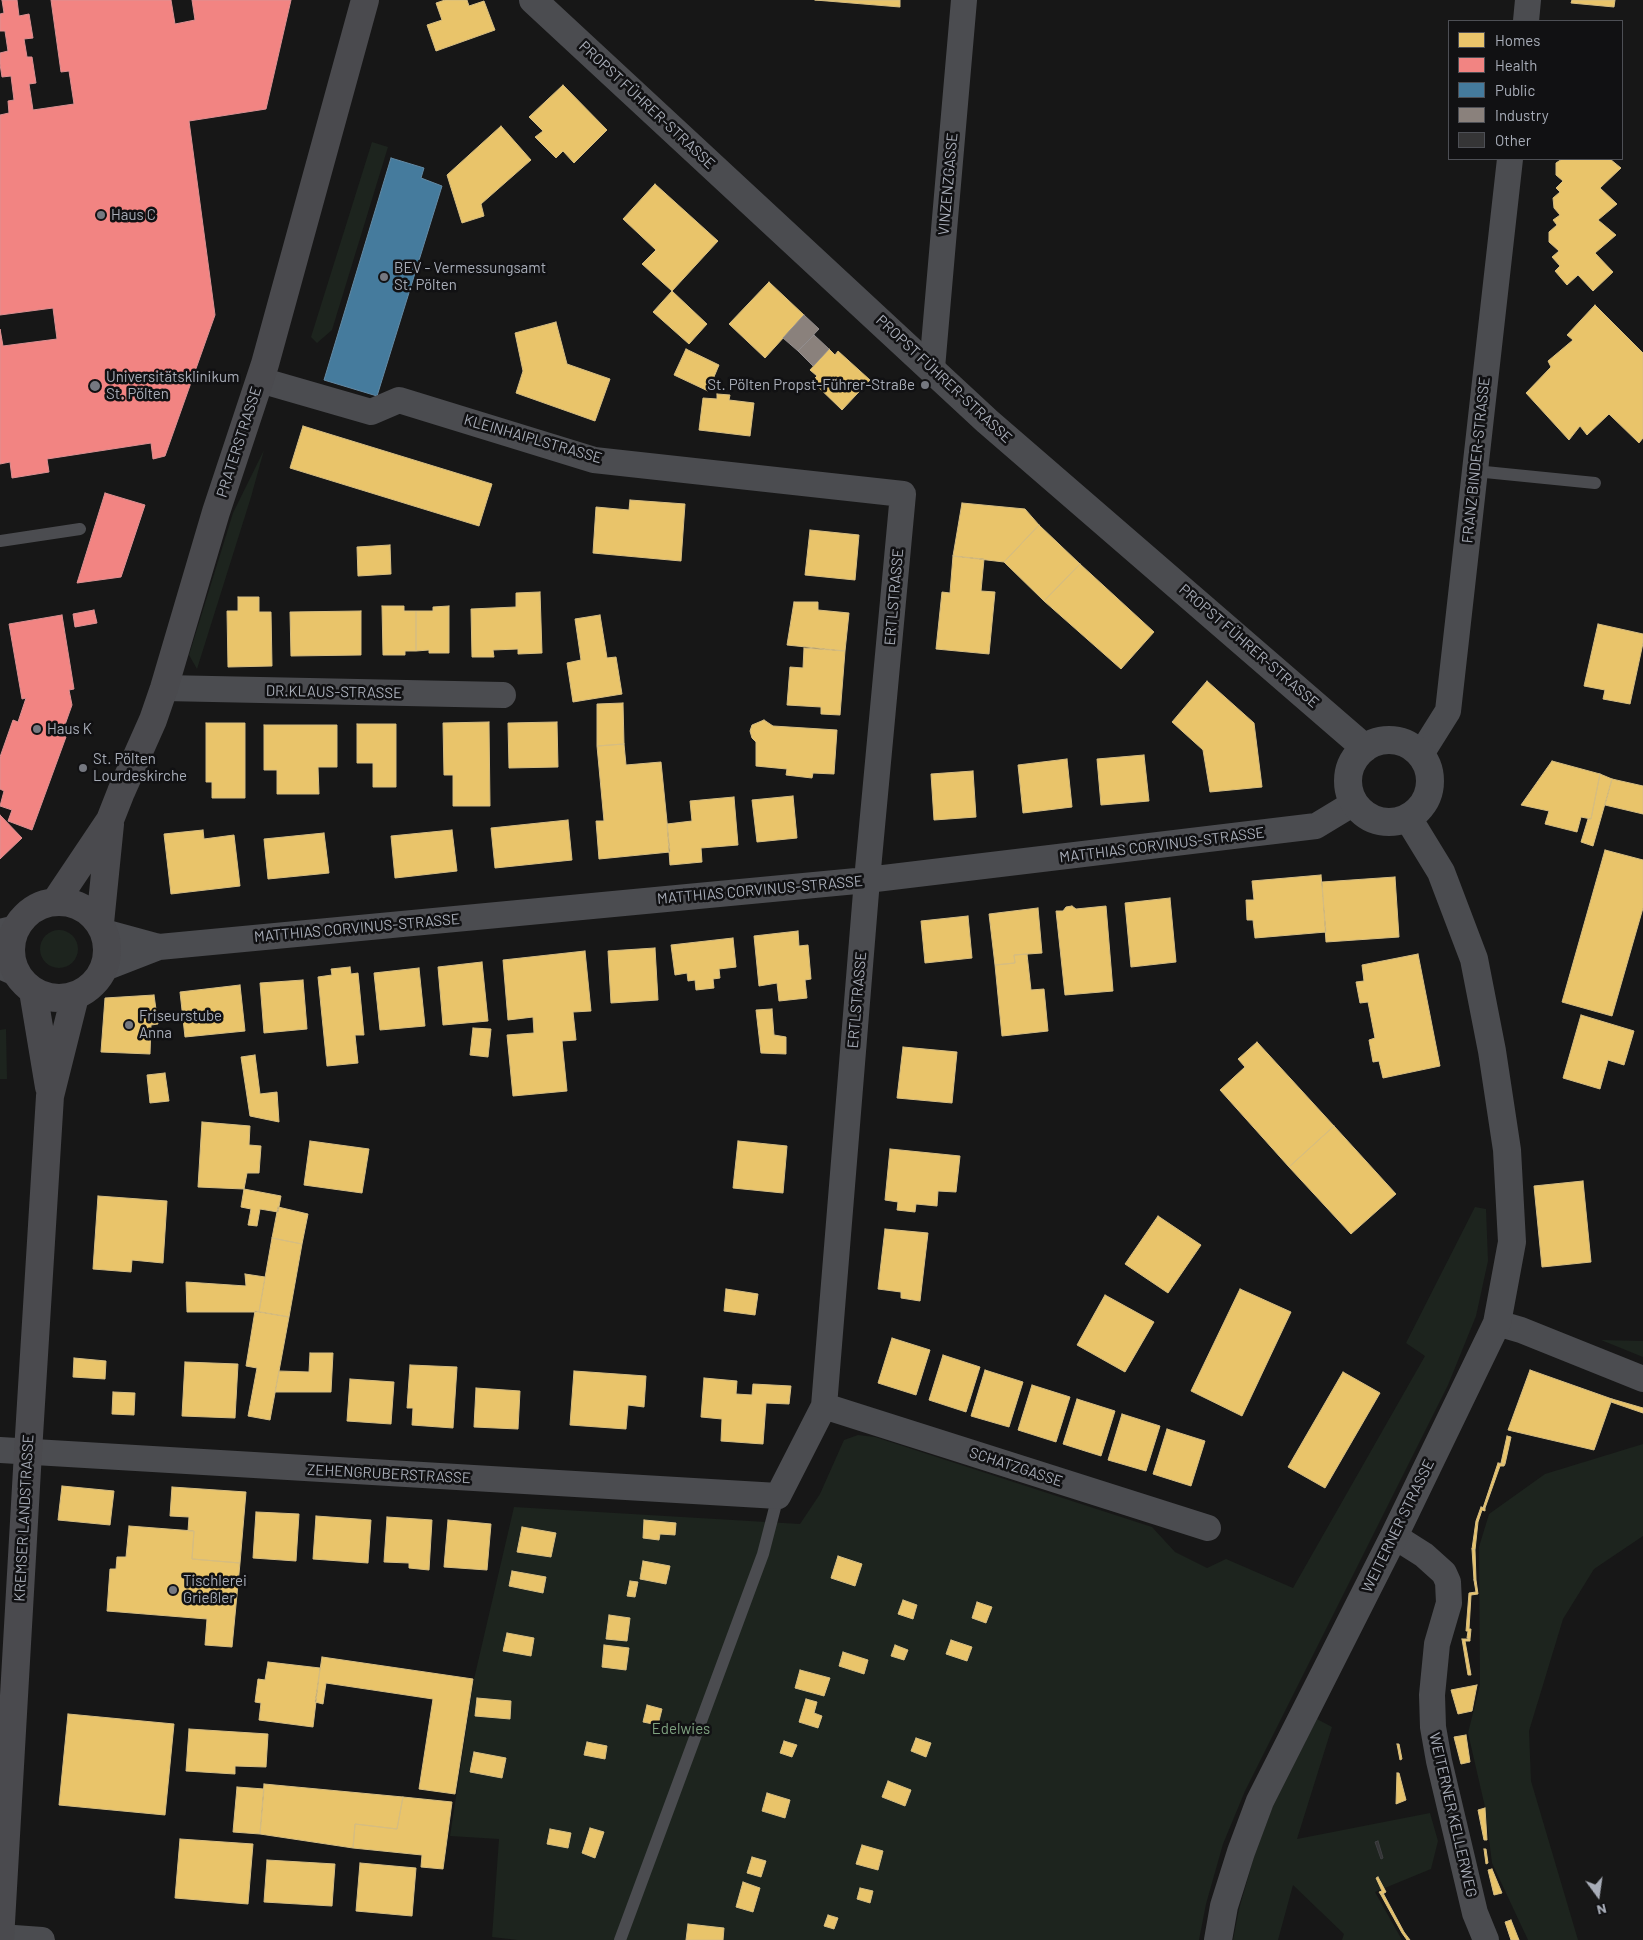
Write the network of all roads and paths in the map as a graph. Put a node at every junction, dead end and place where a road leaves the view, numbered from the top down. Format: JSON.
{"nodes":[{"id":1,"x":365,"y":0,"type":"edge"},
{"id":2,"x":533,"y":0,"type":"edge"},
{"id":3,"x":964,"y":0,"type":"edge"},
{"id":4,"x":1528,"y":0,"type":"edge"},
{"id":5,"x":1526,"y":20,"type":"edge"},
{"id":6,"x":1510,"y":160,"type":"edge"},
{"id":7,"x":932,"y":368,"type":"junction"},
{"id":8,"x":260,"y":380,"type":"junction"},
{"id":9,"x":1475,"y":471,"type":"junction"},
{"id":10,"x":1595,"y":482,"type":"dead end"},
{"id":11,"x":904,"y":494,"type":"joint"},
{"id":12,"x":80,"y":528,"type":"dead end"},
{"id":13,"x":0,"y":541,"type":"edge"},
{"id":14,"x":164,"y":688,"type":"junction"},
{"id":15,"x":503,"y":695,"type":"dead end"},
{"id":16,"x":1365,"y":748,"type":"junction"},
{"id":17,"x":1421,"y":754,"type":"junction"},
{"id":18,"x":1354,"y":803,"type":"junction"},
{"id":19,"x":1408,"y":818,"type":"junction"},
{"id":20,"x":110,"y":820,"type":"junction"},
{"id":21,"x":867,"y":880,"type":"junction"},
{"id":22,"x":54,"y":902,"type":"junction"},
{"id":23,"x":102,"y":928,"type":"junction"},
{"id":24,"x":8,"y":930,"type":"edge"},
{"id":25,"x":158,"y":947,"type":"junction"},
{"id":26,"x":105,"y":968,"type":"junction"},
{"id":27,"x":16,"y":977,"type":"edge"},
{"id":28,"x":75,"y":996,"type":"junction"},
{"id":29,"x":50,"y":1096,"type":"junction"},
{"id":30,"x":1497,"y":1323,"type":"junction"},
{"id":31,"x":1643,"y":1379,"type":"edge"},
{"id":32,"x":824,"y":1406,"type":"junction"},
{"id":33,"x":0,"y":1450,"type":"edge"},
{"id":34,"x":28,"y":1452,"type":"junction"},
{"id":35,"x":778,"y":1496,"type":"junction"},
{"id":36,"x":1208,"y":1528,"type":"dead end"},
{"id":37,"x":1394,"y":1536,"type":"junction"},
{"id":38,"x":0,"y":1938,"type":"edge"},
{"id":39,"x":42,"y":1940,"type":"edge"},
{"id":40,"x":620,"y":1940,"type":"edge"},
{"id":41,"x":1218,"y":1940,"type":"edge"},
{"id":42,"x":1486,"y":1940,"type":"edge"}],
"edges":[{"from":1,"to":8,"type":"main road","name":"PRATERSTRASSE"},
{"from":2,"to":7,"type":"street","name":"PROPST FÜHRER-STRASSE"},
{"from":3,"to":7,"type":"street","name":"VINZENZGASSE"},
{"from":4,"to":5,"type":"street"},
{"from":6,"to":9,"type":"street","name":"FRANZ BINDER-STRASSE"},
{"from":7,"to":16,"type":"street","name":"PROPST FÜHRER-STRASSE"},
{"from":8,"to":11,"type":"street","name":"KLEINHAIPLSTRASSE"},
{"from":8,"to":14,"type":"main road","name":"PRATERSTRASSE"},
{"from":9,"to":10,"type":"lane"},
{"from":9,"to":17,"type":"street","name":"FRANZ BINDER-STRASSE"},
{"from":11,"to":21,"type":"street","name":"ERTLSTRASSE"},
{"from":12,"to":13,"type":"lane"},
{"from":14,"to":15,"type":"street","name":"DR.KLAUS-STRASSE"},
{"from":14,"to":20,"type":"main road","name":"PRATERSTRASSE"},
{"from":16,"to":17,"type":"street"},
{"from":16,"to":18,"type":"street"},
{"from":17,"to":19,"type":"street"},
{"from":18,"to":19,"type":"street"},
{"from":18,"to":21,"type":"street","name":"MATTHIAS CORVINUS-STRASSE"},
{"from":19,"to":30,"type":"street","name":"WEITERNER STRASSE"},
{"from":20,"to":22,"type":"main road","name":"PRATERSTRASSE"},
{"from":20,"to":23,"type":"main road","name":"PRATERSTRASSE"},
{"from":21,"to":25,"type":"street","name":"MATTHIAS CORVINUS-STRASSE"},
{"from":21,"to":32,"type":"street","name":"ERTLSTRASSE"},
{"from":22,"to":23,"type":"main road"},
{"from":22,"to":24,"type":"main road"},
{"from":23,"to":25,"type":"street","name":"MATTHIAS CORVINUS-STRASSE"},
{"from":23,"to":26,"type":"main road"},
{"from":24,"to":27,"type":"main road"},
{"from":25,"to":26,"type":"street","name":"MATTHIAS CORVINUS-STRASSE"},
{"from":26,"to":28,"type":"main road"},
{"from":27,"to":28,"type":"main road"},
{"from":27,"to":29,"type":"main road","name":"KREMSER LANDSTRASSE"},
{"from":28,"to":29,"type":"main road","name":"KREMSER LANDSTRASSE"},
{"from":29,"to":34,"type":"main road","name":"KREMSER LANDSTRASSE"},
{"from":30,"to":31,"type":"street"},
{"from":30,"to":37,"type":"street","name":"WEITERNER STRASSE"},
{"from":32,"to":35,"type":"street","name":"ERTLSTRASSE"},
{"from":32,"to":36,"type":"street","name":"SCHATZGASSE"},
{"from":33,"to":34,"type":"street","name":"ZEHENGRUBERSTRASSE"},
{"from":34,"to":35,"type":"street","name":"ZEHENGRUBERSTRASSE"},
{"from":34,"to":38,"type":"main road","name":"KREMSER LANDSTRASSE"},
{"from":35,"to":40,"type":"lane"},
{"from":37,"to":41,"type":"street","name":"WEITERNER STRASSE"},
{"from":37,"to":42,"type":"street","name":"WEITERNER KELLERWEG"},
{"from":38,"to":39,"type":"street"}]}
